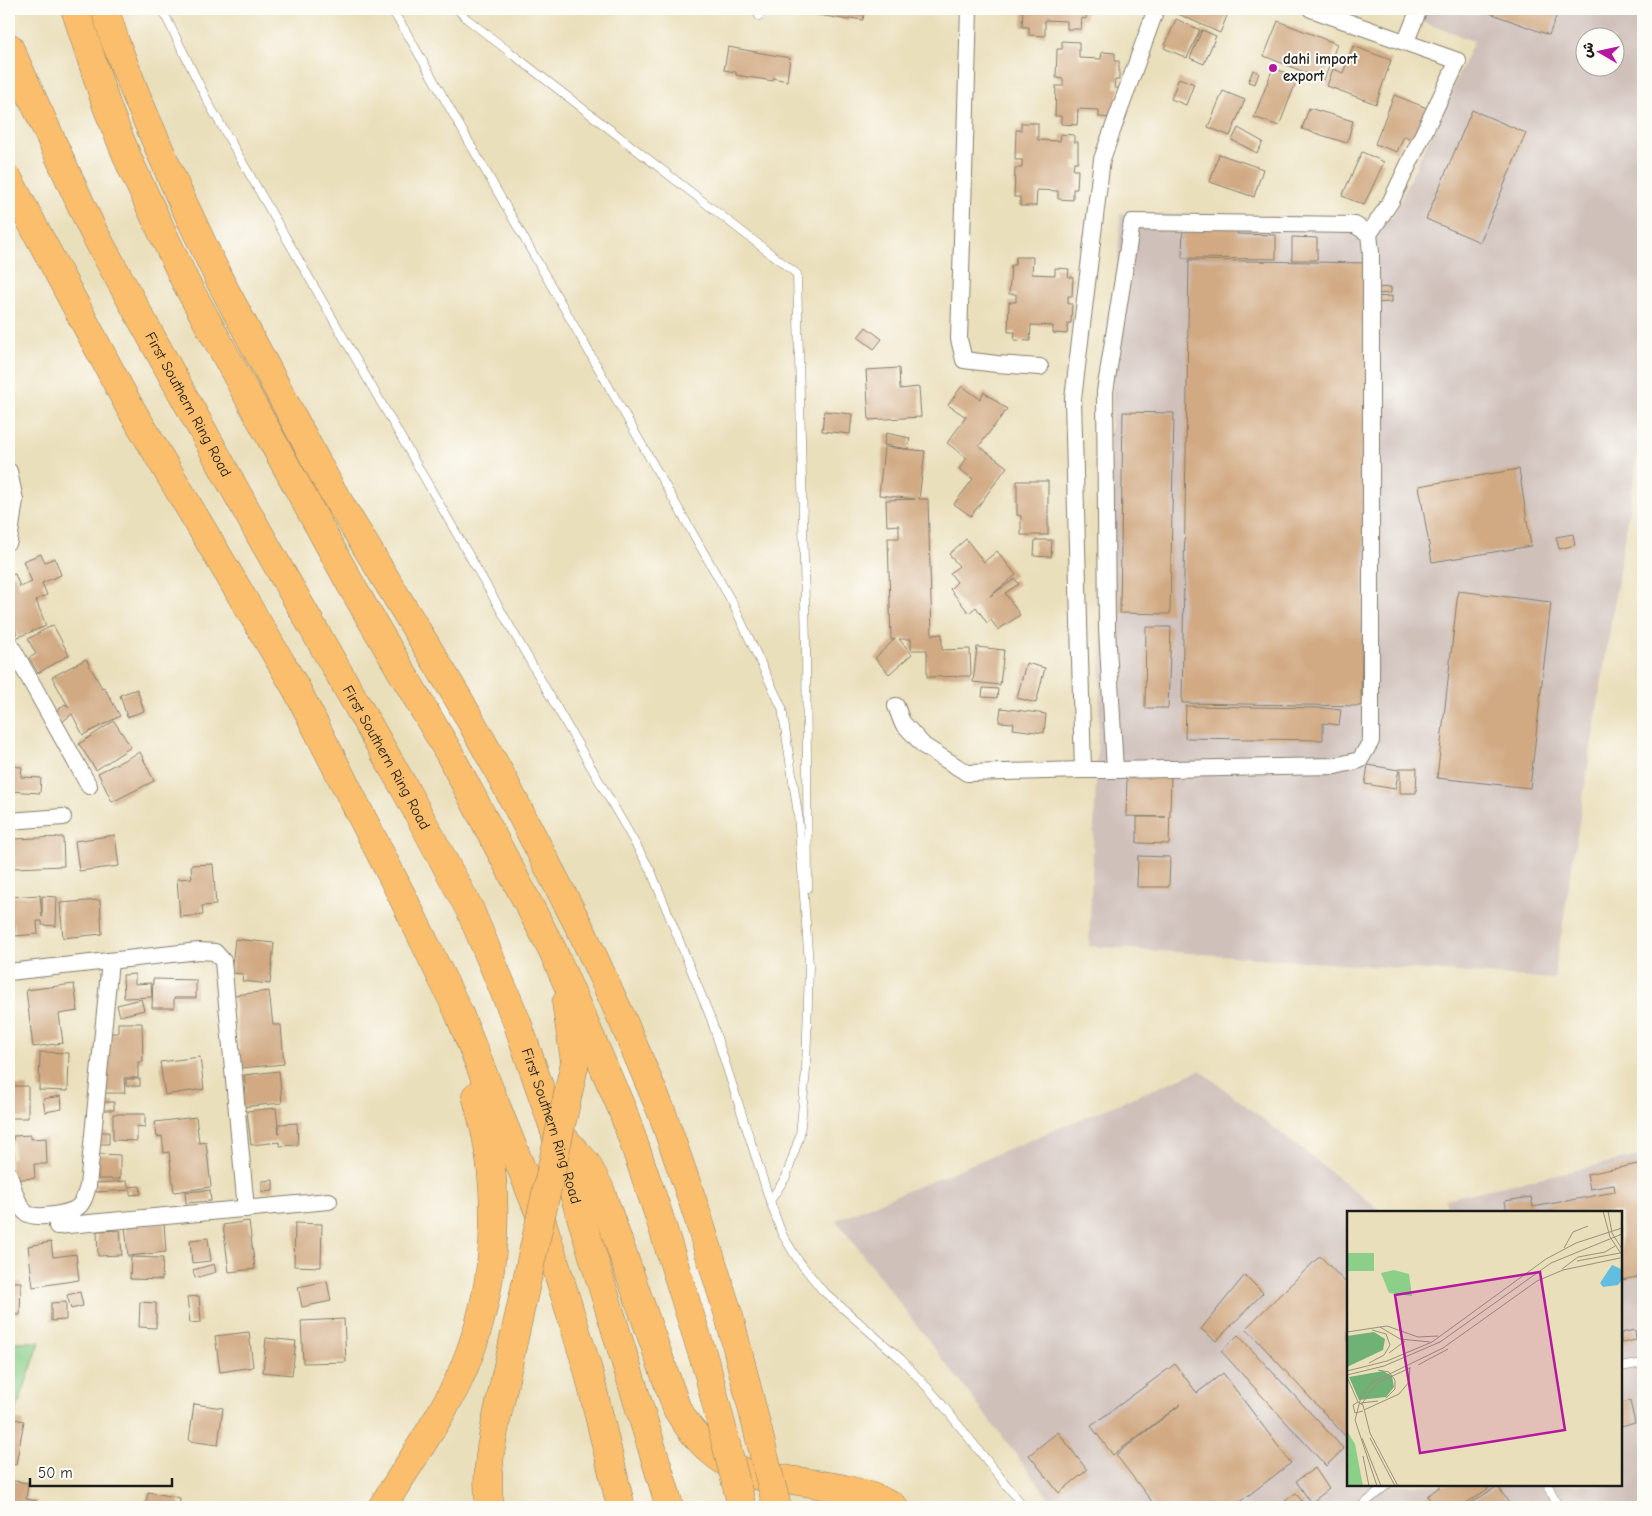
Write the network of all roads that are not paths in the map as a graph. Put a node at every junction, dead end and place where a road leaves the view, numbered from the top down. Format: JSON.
{"nodes":[{"id":1,"x":75,"y":9,"type":"edge"},
{"id":2,"x":105,"y":9,"type":"edge"},
{"id":3,"x":162,"y":9,"type":"edge"},
{"id":4,"x":391,"y":9,"type":"edge"},
{"id":5,"x":457,"y":9,"type":"edge"},
{"id":6,"x":969,"y":9,"type":"edge"},
{"id":7,"x":1156,"y":9,"type":"edge"},
{"id":8,"x":1311,"y":9,"type":"edge"},
{"id":9,"x":1419,"y":9,"type":"edge"},
{"id":10,"x":1406,"y":41,"type":"junction"},
{"id":11,"x":9,"y":47,"type":"edge"},
{"id":12,"x":9,"y":180,"type":"edge"},
{"id":13,"x":1369,"y":234,"type":"junction"},
{"id":14,"x":1040,"y":367,"type":"dead end"},
{"id":15,"x":9,"y":471,"type":"edge"},
{"id":16,"x":9,"y":541,"type":"edge"},
{"id":17,"x":9,"y":642,"type":"edge"},
{"id":18,"x":896,"y":706,"type":"dead end"},
{"id":19,"x":1083,"y":770,"type":"junction"},
{"id":20,"x":1115,"y":770,"type":"junction"},
{"id":21,"x":89,"y":786,"type":"dead end"},
{"id":22,"x":63,"y":816,"type":"dead end"},
{"id":23,"x":9,"y":821,"type":"edge"},
{"id":24,"x":552,"y":948,"type":"junction"},
{"id":25,"x":110,"y":961,"type":"junction"},
{"id":26,"x":809,"y":965,"type":"junction"},
{"id":27,"x":9,"y":972,"type":"edge"},
{"id":28,"x":458,"y":1011,"type":"junction"},
{"id":29,"x":553,"y":1126,"type":"junction"},
{"id":30,"x":9,"y":1174,"type":"edge"},
{"id":31,"x":329,"y":1201,"type":"dead end"},
{"id":32,"x":770,"y":1201,"type":"junction"},
{"id":33,"x":246,"y":1208,"type":"junction"},
{"id":34,"x":57,"y":1226,"type":"dead end"},
{"id":35,"x":1643,"y":1363,"type":"edge"},
{"id":36,"x":1622,"y":1367,"type":"edge"},
{"id":37,"x":491,"y":1452,"type":"junction"},
{"id":38,"x":1386,"y":1486,"type":"edge"},
{"id":39,"x":1548,"y":1486,"type":"edge"},
{"id":40,"x":382,"y":1507,"type":"edge"},
{"id":41,"x":470,"y":1507,"type":"edge"},
{"id":42,"x":490,"y":1507,"type":"edge"},
{"id":43,"x":620,"y":1507,"type":"edge"},
{"id":44,"x":669,"y":1507,"type":"edge"},
{"id":45,"x":742,"y":1507,"type":"edge"},
{"id":46,"x":777,"y":1507,"type":"edge"},
{"id":47,"x":894,"y":1507,"type":"edge"},
{"id":48,"x":1024,"y":1507,"type":"edge"},
{"id":49,"x":1360,"y":1507,"type":"edge"},
{"id":50,"x":1558,"y":1507,"type":"edge"}],
"edges":[{"from":1,"to":24,"type":"highway"},
{"from":2,"to":46,"type":"highway","bridge":true},
{"from":3,"to":32,"type":"lane"},
{"from":4,"to":26,"type":"lane"},
{"from":5,"to":26,"type":"lane"},
{"from":6,"to":14,"type":"street"},
{"from":7,"to":19,"type":"street"},
{"from":8,"to":10,"type":"street"},
{"from":9,"to":10,"type":"street"},
{"from":10,"to":13,"type":"street"},
{"from":11,"to":29,"type":"highway","name":"First Southern Ring Road"},
{"from":12,"to":28,"type":"highway"},
{"from":13,"to":20,"type":"street"},
{"from":13,"to":20,"type":"street"},
{"from":15,"to":16,"type":"street"},
{"from":17,"to":21,"type":"street"},
{"from":18,"to":19,"type":"street"},
{"from":19,"to":20,"type":"street"},
{"from":22,"to":23,"type":"street"},
{"from":24,"to":37,"type":"highway","bridge":true},
{"from":24,"to":45,"type":"highway","bridge":true},
{"from":25,"to":27,"type":"street"},
{"from":25,"to":30,"type":"street"},
{"from":25,"to":33,"type":"street"},
{"from":26,"to":32,"type":"lane"},
{"from":28,"to":40,"type":"highway"},
{"from":28,"to":43,"type":"highway"},
{"from":29,"to":44,"type":"highway","name":"First Southern Ring Road"},
{"from":29,"to":47,"type":"highway"},
{"from":31,"to":33,"type":"street"},
{"from":32,"to":48,"type":"lane"},
{"from":33,"to":34,"type":"street"},
{"from":35,"to":36,"type":"lane"},
{"from":37,"to":41,"type":"highway"},
{"from":37,"to":42,"type":"highway"},
{"from":38,"to":49,"type":"lane"},
{"from":39,"to":50,"type":"lane"}]}
